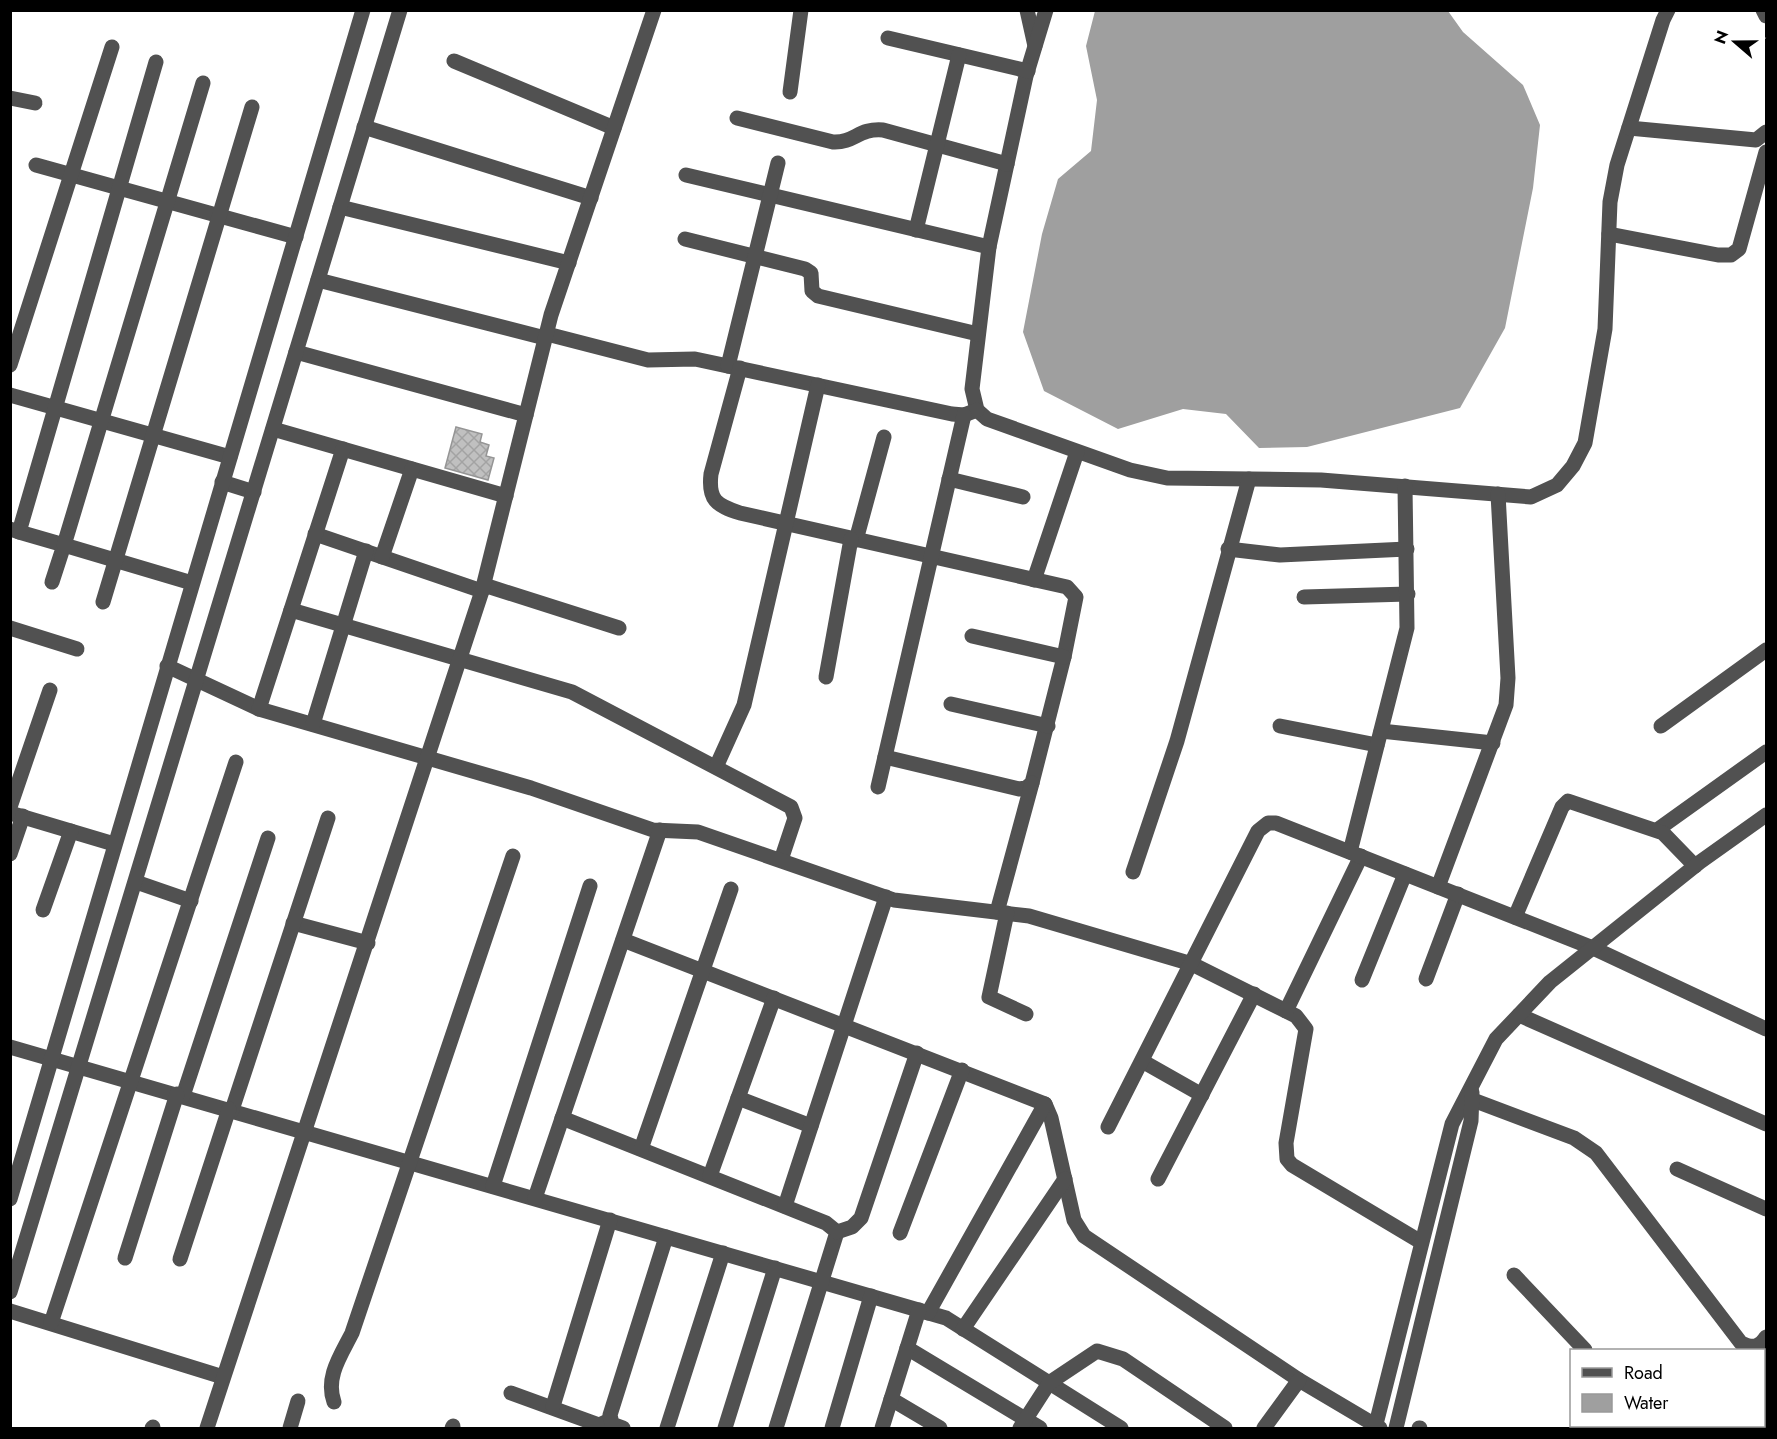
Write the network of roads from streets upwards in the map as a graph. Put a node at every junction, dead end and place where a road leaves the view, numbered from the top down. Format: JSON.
{"nodes":[{"id":1,"x":363,"y":10,"type":"edge"},
{"id":2,"x":400,"y":10,"type":"edge"},
{"id":3,"x":654,"y":10,"type":"edge"},
{"id":4,"x":801,"y":10,"type":"edge"},
{"id":5,"x":1027,"y":10,"type":"edge"},
{"id":6,"x":1046,"y":10,"type":"edge"},
{"id":7,"x":1668,"y":10,"type":"edge"},
{"id":8,"x":1763,"y":10,"type":"edge"},
{"id":9,"x":1767,"y":16,"type":"edge"},
{"id":10,"x":888,"y":38,"type":"dead end"},
{"id":11,"x":1035,"y":46,"type":"junction"},
{"id":12,"x":112,"y":47,"type":"dead end"},
{"id":13,"x":959,"y":54,"type":"junction"},
{"id":14,"x":454,"y":61,"type":"dead end"},
{"id":15,"x":156,"y":62,"type":"dead end"},
{"id":16,"x":1028,"y":71,"type":"junction"},
{"id":17,"x":203,"y":83,"type":"dead end"},
{"id":18,"x":790,"y":92,"type":"dead end"},
{"id":19,"x":10,"y":98,"type":"edge"},
{"id":20,"x":35,"y":103,"type":"dead end"},
{"id":21,"x":252,"y":107,"type":"dead end"},
{"id":22,"x":737,"y":118,"type":"dead end"},
{"id":23,"x":364,"y":127,"type":"junction"},
{"id":24,"x":614,"y":128,"type":"junction"},
{"id":25,"x":1629,"y":128,"type":"junction"},
{"id":26,"x":1766,"y":139,"type":"edge"},
{"id":27,"x":938,"y":145,"type":"junction"},
{"id":28,"x":1767,"y":152,"type":"edge"},
{"id":29,"x":778,"y":163,"type":"dead end"},
{"id":30,"x":1007,"y":164,"type":"junction"},
{"id":31,"x":36,"y":165,"type":"dead end"},
{"id":32,"x":70,"y":175,"type":"junction"},
{"id":33,"x":686,"y":175,"type":"dead end"},
{"id":34,"x":117,"y":189,"type":"junction"},
{"id":35,"x":770,"y":195,"type":"junction"},
{"id":36,"x":591,"y":198,"type":"junction"},
{"id":37,"x":166,"y":202,"type":"junction"},
{"id":38,"x":340,"y":207,"type":"junction"},
{"id":39,"x":220,"y":216,"type":"junction"},
{"id":40,"x":916,"y":230,"type":"junction"},
{"id":41,"x":1609,"y":234,"type":"junction"},
{"id":42,"x":296,"y":237,"type":"junction"},
{"id":43,"x":685,"y":239,"type":"dead end"},
{"id":44,"x":989,"y":247,"type":"junction"},
{"id":45,"x":755,"y":256,"type":"junction"},
{"id":46,"x":569,"y":263,"type":"junction"},
{"id":47,"x":318,"y":280,"type":"junction"},
{"id":48,"x":978,"y":334,"type":"junction"},
{"id":49,"x":546,"y":336,"type":"junction"},
{"id":50,"x":296,"y":352,"type":"junction"},
{"id":51,"x":10,"y":365,"type":"edge"},
{"id":52,"x":734,"y":367,"type":"junction"},
{"id":53,"x":818,"y":385,"type":"junction"},
{"id":54,"x":10,"y":395,"type":"edge"},
{"id":55,"x":55,"y":406,"type":"junction"},
{"id":56,"x":970,"y":413,"type":"junction"},
{"id":57,"x":526,"y":415,"type":"junction"},
{"id":58,"x":101,"y":420,"type":"junction"},
{"id":59,"x":273,"y":429,"type":"junction"},
{"id":60,"x":154,"y":436,"type":"junction"},
{"id":61,"x":884,"y":437,"type":"dead end"},
{"id":62,"x":342,"y":449,"type":"junction"},
{"id":63,"x":1077,"y":452,"type":"junction"},
{"id":64,"x":230,"y":457,"type":"junction"},
{"id":65,"x":412,"y":469,"type":"junction"},
{"id":66,"x":1249,"y":479,"type":"junction"},
{"id":67,"x":949,"y":480,"type":"junction"},
{"id":68,"x":222,"y":482,"type":"junction"},
{"id":69,"x":1405,"y":486,"type":"junction"},
{"id":70,"x":254,"y":492,"type":"junction"},
{"id":71,"x":1498,"y":494,"type":"junction"},
{"id":72,"x":506,"y":496,"type":"junction"},
{"id":73,"x":1023,"y":497,"type":"dead end"},
{"id":74,"x":784,"y":524,"type":"junction"},
{"id":75,"x":15,"y":531,"type":"edge"},
{"id":76,"x":315,"y":534,"type":"junction"},
{"id":77,"x":854,"y":540,"type":"junction"},
{"id":78,"x":64,"y":545,"type":"junction"},
{"id":79,"x":1228,"y":549,"type":"junction"},
{"id":80,"x":1407,"y":549,"type":"junction"},
{"id":81,"x":366,"y":552,"type":"junction"},
{"id":82,"x":382,"y":557,"type":"junction"},
{"id":83,"x":931,"y":558,"type":"junction"},
{"id":84,"x":118,"y":559,"type":"junction"},
{"id":85,"x":1034,"y":580,"type":"junction"},
{"id":86,"x":52,"y":582,"type":"dead end"},
{"id":87,"x":192,"y":583,"type":"junction"},
{"id":88,"x":483,"y":588,"type":"junction"},
{"id":89,"x":1408,"y":594,"type":"junction"},
{"id":90,"x":1304,"y":597,"type":"dead end"},
{"id":91,"x":103,"y":602,"type":"dead end"},
{"id":92,"x":291,"y":610,"type":"junction"},
{"id":93,"x":343,"y":625,"type":"junction"},
{"id":94,"x":10,"y":628,"type":"edge"},
{"id":95,"x":619,"y":628,"type":"dead end"},
{"id":96,"x":972,"y":636,"type":"dead end"},
{"id":97,"x":77,"y":649,"type":"dead end"},
{"id":98,"x":1767,"y":650,"type":"edge"},
{"id":99,"x":1064,"y":657,"type":"junction"},
{"id":100,"x":460,"y":659,"type":"junction"},
{"id":101,"x":167,"y":666,"type":"junction"},
{"id":102,"x":826,"y":677,"type":"dead end"},
{"id":103,"x":197,"y":681,"type":"junction"},
{"id":104,"x":50,"y":690,"type":"dead end"},
{"id":105,"x":951,"y":704,"type":"dead end"},
{"id":106,"x":260,"y":709,"type":"junction"},
{"id":107,"x":313,"y":724,"type":"junction"},
{"id":108,"x":1048,"y":726,"type":"junction"},
{"id":109,"x":1280,"y":726,"type":"dead end"},
{"id":110,"x":1661,"y":726,"type":"dead end"},
{"id":111,"x":1379,"y":738,"type":"junction"},
{"id":112,"x":1493,"y":743,"type":"junction"},
{"id":113,"x":1767,"y":752,"type":"edge"},
{"id":114,"x":428,"y":757,"type":"junction"},
{"id":115,"x":885,"y":757,"type":"junction"},
{"id":116,"x":236,"y":762,"type":"dead end"},
{"id":117,"x":716,"y":766,"type":"junction"},
{"id":118,"x":1032,"y":783,"type":"junction"},
{"id":119,"x":878,"y":787,"type":"dead end"},
{"id":120,"x":15,"y":812,"type":"edge"},
{"id":121,"x":1767,"y":815,"type":"edge"},
{"id":122,"x":328,"y":818,"type":"dead end"},
{"id":123,"x":660,"y":830,"type":"junction"},
{"id":124,"x":1657,"y":830,"type":"junction"},
{"id":125,"x":71,"y":831,"type":"junction"},
{"id":126,"x":268,"y":838,"type":"dead end"},
{"id":127,"x":114,"y":844,"type":"junction"},
{"id":128,"x":10,"y":854,"type":"edge"},
{"id":129,"x":1355,"y":854,"type":"junction"},
{"id":130,"x":513,"y":856,"type":"dead end"},
{"id":131,"x":781,"y":860,"type":"junction"},
{"id":132,"x":1695,"y":866,"type":"junction"},
{"id":133,"x":1133,"y":872,"type":"dead end"},
{"id":134,"x":1406,"y":874,"type":"junction"},
{"id":135,"x":136,"y":882,"type":"junction"},
{"id":136,"x":590,"y":886,"type":"dead end"},
{"id":137,"x":1438,"y":887,"type":"junction"},
{"id":138,"x":731,"y":889,"type":"dead end"},
{"id":139,"x":1458,"y":894,"type":"junction"},
{"id":140,"x":886,"y":897,"type":"junction"},
{"id":141,"x":191,"y":901,"type":"junction"},
{"id":142,"x":43,"y":910,"type":"dead end"},
{"id":143,"x":1002,"y":912,"type":"junction"},
{"id":144,"x":1515,"y":917,"type":"junction"},
{"id":145,"x":293,"y":923,"type":"junction"},
{"id":146,"x":623,"y":940,"type":"junction"},
{"id":147,"x":368,"y":943,"type":"junction"},
{"id":148,"x":1593,"y":948,"type":"junction"},
{"id":149,"x":1192,"y":964,"type":"junction"},
{"id":150,"x":703,"y":971,"type":"junction"},
{"id":151,"x":1426,"y":979,"type":"dead end"},
{"id":152,"x":1362,"y":980,"type":"dead end"},
{"id":153,"x":1254,"y":994,"type":"junction"},
{"id":154,"x":774,"y":998,"type":"junction"},
{"id":155,"x":1286,"y":1011,"type":"junction"},
{"id":156,"x":1026,"y":1014,"type":"dead end"},
{"id":157,"x":1519,"y":1015,"type":"junction"},
{"id":158,"x":844,"y":1025,"type":"junction"},
{"id":159,"x":1767,"y":1029,"type":"edge"},
{"id":160,"x":10,"y":1047,"type":"edge"},
{"id":161,"x":917,"y":1053,"type":"junction"},
{"id":162,"x":51,"y":1058,"type":"junction"},
{"id":163,"x":1142,"y":1061,"type":"junction"},
{"id":164,"x":79,"y":1065,"type":"junction"},
{"id":165,"x":962,"y":1070,"type":"junction"},
{"id":166,"x":132,"y":1081,"type":"junction"},
{"id":167,"x":1471,"y":1083,"type":"junction"},
{"id":168,"x":180,"y":1095,"type":"junction"},
{"id":169,"x":1202,"y":1095,"type":"junction"},
{"id":170,"x":738,"y":1098,"type":"junction"},
{"id":171,"x":1473,"y":1100,"type":"junction"},
{"id":172,"x":1045,"y":1104,"type":"junction"},
{"id":173,"x":231,"y":1109,"type":"junction"},
{"id":174,"x":562,"y":1118,"type":"junction"},
{"id":175,"x":1767,"y":1124,"type":"edge"},
{"id":176,"x":811,"y":1126,"type":"junction"},
{"id":177,"x":1108,"y":1127,"type":"dead end"},
{"id":178,"x":307,"y":1131,"type":"junction"},
{"id":179,"x":641,"y":1149,"type":"junction"},
{"id":180,"x":409,"y":1161,"type":"junction"},
{"id":181,"x":1677,"y":1169,"type":"dead end"},
{"id":182,"x":710,"y":1176,"type":"junction"},
{"id":183,"x":1065,"y":1179,"type":"junction"},
{"id":184,"x":1158,"y":1179,"type":"dead end"},
{"id":185,"x":493,"y":1186,"type":"junction"},
{"id":186,"x":535,"y":1198,"type":"junction"},
{"id":187,"x":10,"y":1199,"type":"edge"},
{"id":188,"x":785,"y":1206,"type":"junction"},
{"id":189,"x":1767,"y":1209,"type":"edge"},
{"id":190,"x":610,"y":1220,"type":"junction"},
{"id":191,"x":837,"y":1232,"type":"junction"},
{"id":192,"x":900,"y":1233,"type":"dead end"},
{"id":193,"x":666,"y":1236,"type":"junction"},
{"id":194,"x":1421,"y":1242,"type":"junction"},
{"id":195,"x":723,"y":1253,"type":"junction"},
{"id":196,"x":125,"y":1258,"type":"dead end"},
{"id":197,"x":180,"y":1258,"type":"dead end"},
{"id":198,"x":775,"y":1268,"type":"junction"},
{"id":199,"x":1514,"y":1275,"type":"dead end"},
{"id":200,"x":821,"y":1282,"type":"junction"},
{"id":201,"x":10,"y":1292,"type":"edge"},
{"id":202,"x":871,"y":1296,"type":"junction"},
{"id":203,"x":10,"y":1311,"type":"edge"},
{"id":204,"x":923,"y":1311,"type":"junction"},
{"id":205,"x":51,"y":1323,"type":"junction"},
{"id":206,"x":963,"y":1329,"type":"junction"},
{"id":207,"x":1766,"y":1339,"type":"edge"},
{"id":208,"x":907,"y":1348,"type":"junction"},
{"id":209,"x":1584,"y":1349,"type":"edge"},
{"id":210,"x":224,"y":1377,"type":"junction"},
{"id":211,"x":1299,"y":1380,"type":"junction"},
{"id":212,"x":1048,"y":1383,"type":"junction"},
{"id":213,"x":511,"y":1393,"type":"dead end"},
{"id":214,"x":891,"y":1399,"type":"junction"},
{"id":215,"x":298,"y":1401,"type":"dead end"},
{"id":216,"x":334,"y":1402,"type":"dead end"},
{"id":217,"x":553,"y":1406,"type":"junction"},
{"id":218,"x":617,"y":1424,"type":"edge"},
{"id":219,"x":1022,"y":1424,"type":"edge"},
{"id":220,"x":1376,"y":1427,"type":"edge"},
{"id":221,"x":207,"y":1428,"type":"edge"},
{"id":222,"x":290,"y":1428,"type":"edge"},
{"id":223,"x":667,"y":1428,"type":"edge"},
{"id":224,"x":725,"y":1428,"type":"edge"},
{"id":225,"x":776,"y":1428,"type":"edge"},
{"id":226,"x":832,"y":1428,"type":"edge"},
{"id":227,"x":882,"y":1428,"type":"edge"},
{"id":228,"x":940,"y":1428,"type":"edge"},
{"id":229,"x":1040,"y":1428,"type":"edge"},
{"id":230,"x":1121,"y":1428,"type":"edge"},
{"id":231,"x":1225,"y":1428,"type":"edge"},
{"id":232,"x":1264,"y":1428,"type":"edge"},
{"id":233,"x":1396,"y":1428,"type":"edge"}],
"edges":[{"from":1,"to":42,"type":"street"},
{"from":2,"to":23,"type":"street"},
{"from":3,"to":24,"type":"street"},
{"from":4,"to":18,"type":"street"},
{"from":5,"to":11,"type":"street"},
{"from":6,"to":11,"type":"street"},
{"from":7,"to":25,"type":"street"},
{"from":8,"to":9,"type":"street"},
{"from":10,"to":13,"type":"street"},
{"from":11,"to":16,"type":"street"},
{"from":12,"to":32,"type":"street"},
{"from":13,"to":16,"type":"street"},
{"from":13,"to":27,"type":"street"},
{"from":14,"to":24,"type":"street"},
{"from":15,"to":34,"type":"street"},
{"from":16,"to":30,"type":"street"},
{"from":17,"to":37,"type":"street"},
{"from":19,"to":20,"type":"street"},
{"from":21,"to":39,"type":"street"},
{"from":22,"to":27,"type":"street"},
{"from":23,"to":36,"type":"street"},
{"from":23,"to":38,"type":"street"},
{"from":24,"to":36,"type":"street"},
{"from":25,"to":26,"type":"street"},
{"from":25,"to":41,"type":"street"},
{"from":27,"to":30,"type":"street"},
{"from":27,"to":40,"type":"street"},
{"from":28,"to":41,"type":"street"},
{"from":29,"to":35,"type":"street"},
{"from":30,"to":44,"type":"street"},
{"from":31,"to":32,"type":"street"},
{"from":32,"to":34,"type":"street"},
{"from":32,"to":51,"type":"street"},
{"from":33,"to":35,"type":"street"},
{"from":34,"to":37,"type":"street"},
{"from":34,"to":55,"type":"street"},
{"from":35,"to":40,"type":"street"},
{"from":35,"to":45,"type":"street"},
{"from":36,"to":46,"type":"street"},
{"from":37,"to":39,"type":"street"},
{"from":37,"to":58,"type":"street"},
{"from":38,"to":46,"type":"street"},
{"from":38,"to":47,"type":"street"},
{"from":39,"to":42,"type":"street"},
{"from":39,"to":60,"type":"street"},
{"from":40,"to":44,"type":"street"},
{"from":41,"to":71,"type":"street"},
{"from":42,"to":64,"type":"street"},
{"from":43,"to":45,"type":"street"},
{"from":44,"to":48,"type":"street"},
{"from":45,"to":48,"type":"street"},
{"from":45,"to":52,"type":"street"},
{"from":46,"to":49,"type":"street"},
{"from":47,"to":49,"type":"street"},
{"from":47,"to":50,"type":"street"},
{"from":48,"to":56,"type":"street"},
{"from":49,"to":52,"type":"street"},
{"from":49,"to":57,"type":"street"},
{"from":50,"to":57,"type":"street"},
{"from":50,"to":59,"type":"street"},
{"from":52,"to":53,"type":"street"},
{"from":52,"to":74,"type":"street"},
{"from":53,"to":56,"type":"street"},
{"from":53,"to":74,"type":"street"},
{"from":54,"to":55,"type":"street"},
{"from":55,"to":58,"type":"street"},
{"from":55,"to":75,"type":"street"},
{"from":56,"to":63,"type":"street"},
{"from":56,"to":67,"type":"street"},
{"from":57,"to":72,"type":"street"},
{"from":58,"to":60,"type":"street"},
{"from":58,"to":78,"type":"street"},
{"from":59,"to":62,"type":"street"},
{"from":59,"to":70,"type":"street"},
{"from":60,"to":64,"type":"street"},
{"from":60,"to":84,"type":"street"},
{"from":61,"to":77,"type":"street"},
{"from":62,"to":65,"type":"street"},
{"from":62,"to":76,"type":"street"},
{"from":63,"to":66,"type":"street"},
{"from":63,"to":85,"type":"street"},
{"from":64,"to":68,"type":"street"},
{"from":65,"to":72,"type":"street"},
{"from":65,"to":82,"type":"street"},
{"from":66,"to":69,"type":"street"},
{"from":66,"to":79,"type":"street"},
{"from":67,"to":73,"type":"street"},
{"from":67,"to":83,"type":"street"},
{"from":68,"to":70,"type":"street"},
{"from":68,"to":87,"type":"street"},
{"from":69,"to":71,"type":"street"},
{"from":69,"to":80,"type":"street"},
{"from":70,"to":103,"type":"street"},
{"from":71,"to":112,"type":"street"},
{"from":72,"to":88,"type":"street"},
{"from":74,"to":77,"type":"street"},
{"from":74,"to":117,"type":"street"},
{"from":75,"to":78,"type":"street"},
{"from":76,"to":81,"type":"street"},
{"from":76,"to":92,"type":"street"},
{"from":77,"to":83,"type":"street"},
{"from":77,"to":102,"type":"street"},
{"from":78,"to":84,"type":"street"},
{"from":78,"to":86,"type":"street"},
{"from":79,"to":80,"type":"street"},
{"from":79,"to":133,"type":"street"},
{"from":80,"to":89,"type":"street"},
{"from":81,"to":82,"type":"street"},
{"from":81,"to":93,"type":"street"},
{"from":82,"to":88,"type":"street"},
{"from":83,"to":85,"type":"street"},
{"from":83,"to":115,"type":"street"},
{"from":84,"to":87,"type":"street"},
{"from":84,"to":91,"type":"street"},
{"from":85,"to":99,"type":"street"},
{"from":87,"to":101,"type":"street"},
{"from":88,"to":95,"type":"street"},
{"from":88,"to":100,"type":"street"},
{"from":89,"to":90,"type":"street"},
{"from":89,"to":111,"type":"street"},
{"from":92,"to":93,"type":"street"},
{"from":92,"to":106,"type":"street"},
{"from":93,"to":100,"type":"street"},
{"from":93,"to":107,"type":"street"},
{"from":94,"to":97,"type":"street"},
{"from":96,"to":99,"type":"street"},
{"from":98,"to":110,"type":"street"},
{"from":99,"to":108,"type":"street"},
{"from":100,"to":114,"type":"street"},
{"from":100,"to":117,"type":"street"},
{"from":101,"to":103,"type":"street"},
{"from":101,"to":127,"type":"street"},
{"from":103,"to":106,"type":"street"},
{"from":103,"to":135,"type":"street"},
{"from":104,"to":120,"type":"street"},
{"from":105,"to":108,"type":"street"},
{"from":106,"to":107,"type":"street"},
{"from":107,"to":114,"type":"street"},
{"from":108,"to":118,"type":"street"},
{"from":109,"to":111,"type":"street"},
{"from":111,"to":112,"type":"street"},
{"from":111,"to":129,"type":"street"},
{"from":112,"to":137,"type":"street"},
{"from":113,"to":124,"type":"street"},
{"from":114,"to":123,"type":"street"},
{"from":114,"to":147,"type":"street"},
{"from":115,"to":118,"type":"street"},
{"from":115,"to":119,"type":"street"},
{"from":116,"to":141,"type":"street"},
{"from":117,"to":131,"type":"street"},
{"from":118,"to":143,"type":"street"},
{"from":120,"to":125,"type":"street"},
{"from":120,"to":128,"type":"street"},
{"from":121,"to":132,"type":"street"},
{"from":122,"to":145,"type":"street"},
{"from":123,"to":131,"type":"street"},
{"from":123,"to":146,"type":"street"},
{"from":124,"to":132,"type":"street"},
{"from":124,"to":144,"type":"street"},
{"from":125,"to":127,"type":"street"},
{"from":125,"to":142,"type":"street"},
{"from":126,"to":168,"type":"street"},
{"from":127,"to":162,"type":"street"},
{"from":129,"to":134,"type":"street"},
{"from":129,"to":149,"type":"street"},
{"from":129,"to":155,"type":"street"},
{"from":130,"to":180,"type":"street"},
{"from":131,"to":140,"type":"street"},
{"from":132,"to":148,"type":"street"},
{"from":134,"to":137,"type":"street"},
{"from":134,"to":152,"type":"street"},
{"from":135,"to":141,"type":"street"},
{"from":135,"to":164,"type":"street"},
{"from":136,"to":185,"type":"street"},
{"from":137,"to":139,"type":"street"},
{"from":138,"to":150,"type":"street"},
{"from":139,"to":144,"type":"street"},
{"from":139,"to":151,"type":"street"},
{"from":140,"to":143,"type":"street"},
{"from":140,"to":158,"type":"street"},
{"from":141,"to":166,"type":"street"},
{"from":143,"to":149,"type":"street"},
{"from":143,"to":156,"type":"street"},
{"from":144,"to":148,"type":"street"},
{"from":145,"to":147,"type":"street"},
{"from":145,"to":173,"type":"street"},
{"from":146,"to":150,"type":"street"},
{"from":146,"to":174,"type":"street"},
{"from":147,"to":178,"type":"street"},
{"from":148,"to":157,"type":"street"},
{"from":148,"to":159,"type":"street"},
{"from":149,"to":153,"type":"street"},
{"from":149,"to":163,"type":"street"},
{"from":150,"to":154,"type":"street"},
{"from":150,"to":179,"type":"street"},
{"from":153,"to":155,"type":"street"},
{"from":153,"to":169,"type":"street"},
{"from":154,"to":158,"type":"street"},
{"from":154,"to":170,"type":"street"},
{"from":155,"to":194,"type":"street"},
{"from":157,"to":167,"type":"street"},
{"from":157,"to":175,"type":"street"},
{"from":158,"to":161,"type":"street"},
{"from":158,"to":176,"type":"street"},
{"from":160,"to":162,"type":"street"},
{"from":161,"to":165,"type":"street"},
{"from":161,"to":191,"type":"street"},
{"from":162,"to":164,"type":"street"},
{"from":162,"to":187,"type":"street"},
{"from":163,"to":169,"type":"street"},
{"from":163,"to":177,"type":"street"},
{"from":164,"to":166,"type":"street"},
{"from":164,"to":201,"type":"street"},
{"from":165,"to":172,"type":"street"},
{"from":165,"to":192,"type":"street"},
{"from":166,"to":168,"type":"street"},
{"from":166,"to":205,"type":"street"},
{"from":167,"to":171,"type":"street"},
{"from":167,"to":194,"type":"street"},
{"from":168,"to":173,"type":"street"},
{"from":168,"to":196,"type":"street"},
{"from":169,"to":184,"type":"street"},
{"from":170,"to":176,"type":"street"},
{"from":170,"to":182,"type":"street"},
{"from":171,"to":207,"type":"street"},
{"from":171,"to":233,"type":"street"},
{"from":172,"to":183,"type":"street"},
{"from":172,"to":204,"type":"street"},
{"from":173,"to":178,"type":"street"},
{"from":173,"to":197,"type":"street"},
{"from":174,"to":179,"type":"street"},
{"from":174,"to":186,"type":"street"},
{"from":176,"to":188,"type":"street"},
{"from":178,"to":180,"type":"street"},
{"from":178,"to":210,"type":"street"},
{"from":179,"to":182,"type":"street"},
{"from":180,"to":185,"type":"street"},
{"from":180,"to":216,"type":"street"},
{"from":181,"to":189,"type":"street"},
{"from":182,"to":188,"type":"street"},
{"from":183,"to":206,"type":"street"},
{"from":183,"to":211,"type":"street"},
{"from":185,"to":186,"type":"street"},
{"from":186,"to":190,"type":"street"},
{"from":188,"to":191,"type":"street"},
{"from":190,"to":193,"type":"street"},
{"from":190,"to":217,"type":"street"},
{"from":191,"to":200,"type":"street"},
{"from":193,"to":195,"type":"street"},
{"from":193,"to":218,"type":"street"},
{"from":194,"to":220,"type":"street"},
{"from":195,"to":198,"type":"street"},
{"from":195,"to":223,"type":"street"},
{"from":198,"to":200,"type":"street"},
{"from":198,"to":224,"type":"street"},
{"from":199,"to":209,"type":"street"},
{"from":200,"to":202,"type":"street"},
{"from":200,"to":225,"type":"street"},
{"from":202,"to":204,"type":"street"},
{"from":202,"to":226,"type":"street"},
{"from":203,"to":205,"type":"street"},
{"from":204,"to":206,"type":"street"},
{"from":204,"to":208,"type":"street"},
{"from":205,"to":210,"type":"street"},
{"from":206,"to":212,"type":"street"},
{"from":208,"to":214,"type":"street"},
{"from":208,"to":219,"type":"street"},
{"from":210,"to":221,"type":"street"},
{"from":211,"to":220,"type":"street"},
{"from":211,"to":232,"type":"street"},
{"from":212,"to":219,"type":"street"},
{"from":212,"to":230,"type":"street"},
{"from":212,"to":231,"type":"street"},
{"from":213,"to":217,"type":"street"},
{"from":214,"to":227,"type":"street"},
{"from":214,"to":228,"type":"street"},
{"from":215,"to":222,"type":"street"},
{"from":217,"to":218,"type":"street"},
{"from":219,"to":229,"type":"street"}]}
